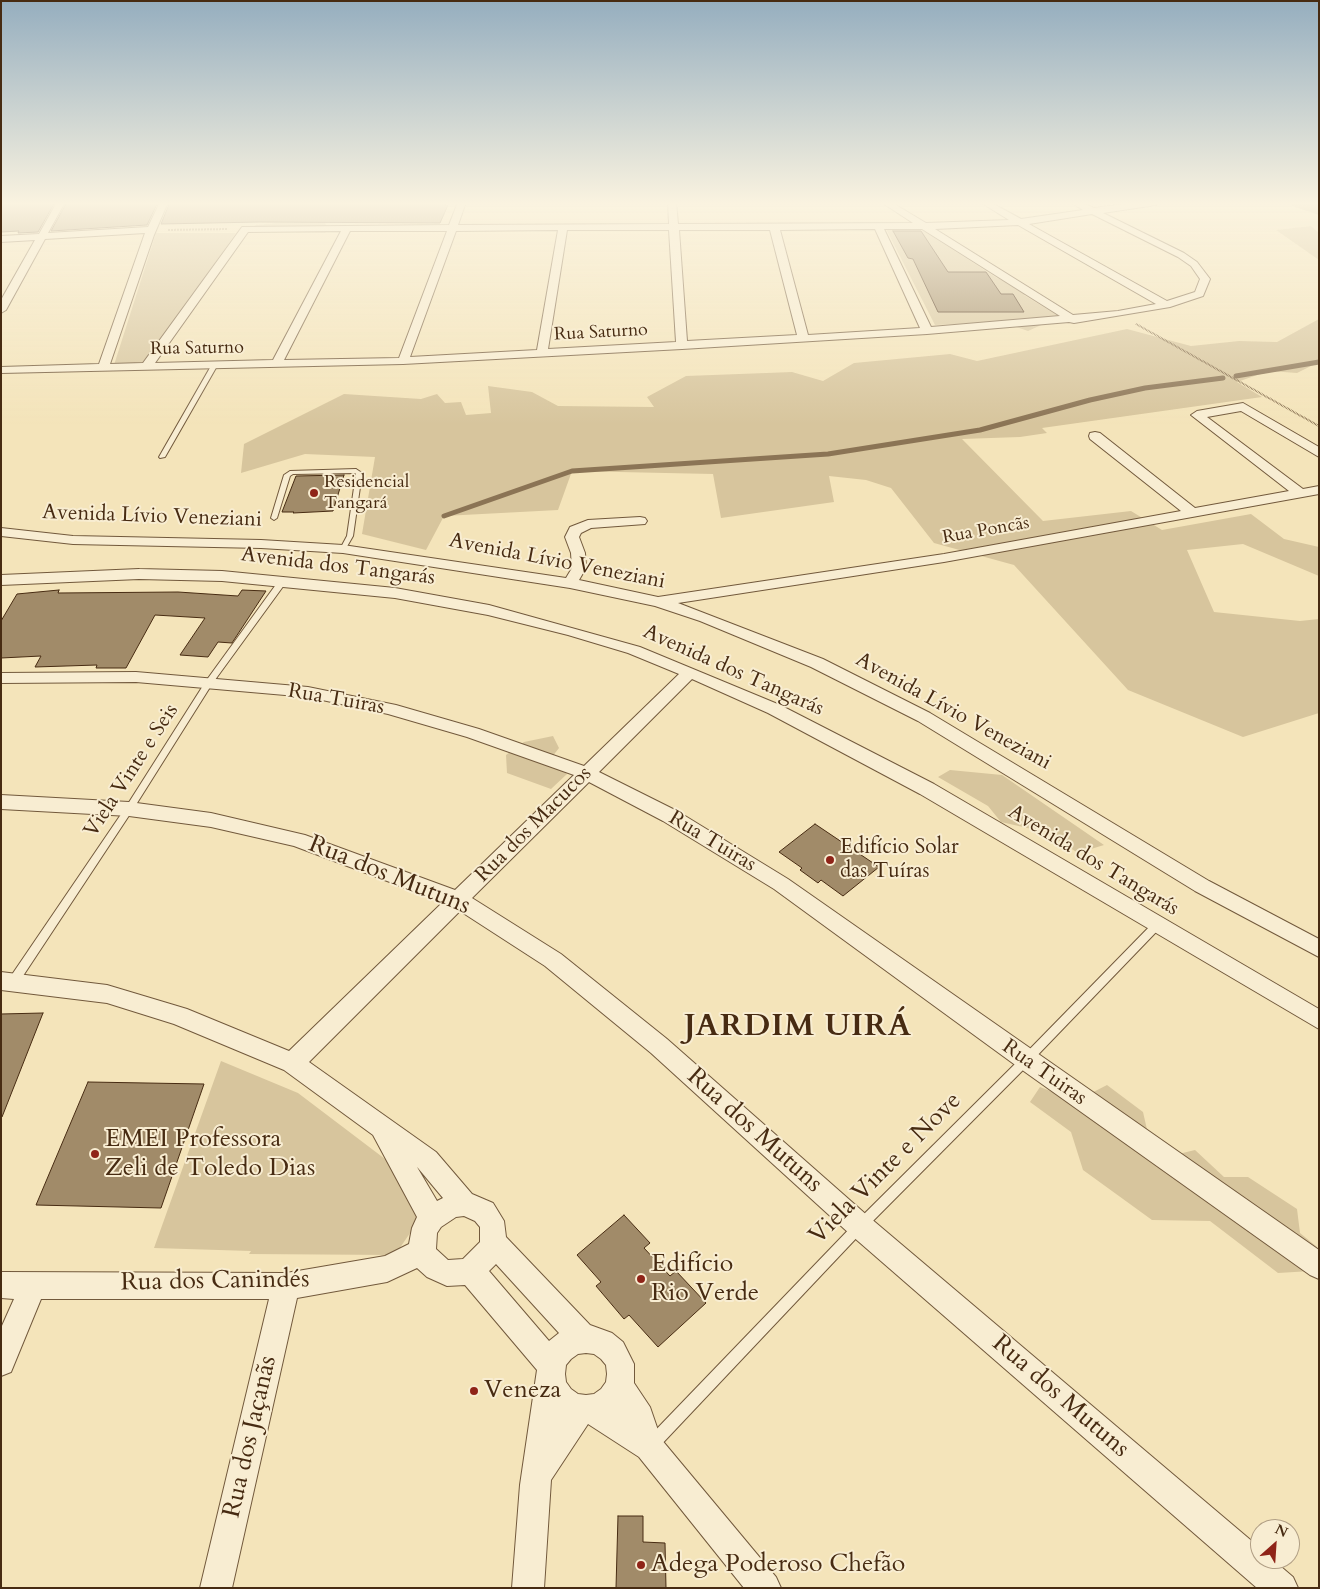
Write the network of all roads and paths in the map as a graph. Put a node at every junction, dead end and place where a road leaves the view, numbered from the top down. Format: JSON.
{"nodes":[{"id":1,"x":20,"y":276,"type":"edge"},
{"id":2,"x":136,"y":276,"type":"edge"},
{"id":3,"x":211,"y":276,"type":"edge"},
{"id":4,"x":323,"y":276,"type":"edge"},
{"id":5,"x":435,"y":276,"type":"edge"},
{"id":6,"x":555,"y":276,"type":"edge"},
{"id":7,"x":677,"y":276,"type":"edge"},
{"id":8,"x":787,"y":276,"type":"edge"},
{"id":9,"x":901,"y":276,"type":"edge"},
{"id":10,"x":1004,"y":276,"type":"edge"},
{"id":11,"x":1117,"y":276,"type":"edge"},
{"id":12,"x":1203,"y":276,"type":"edge"},
{"id":13,"x":1199,"y":294,"type":"joint"},
{"id":14,"x":1166,"y":304,"type":"junction"},
{"id":15,"x":1,"y":310,"type":"edge"},
{"id":16,"x":1118,"y":314,"type":"junction"},
{"id":17,"x":1074,"y":320,"type":"junction"},
{"id":18,"x":927,"y":331,"type":"junction"},
{"id":19,"x":803,"y":338,"type":"junction"},
{"id":20,"x":682,"y":346,"type":"junction"},
{"id":21,"x":542,"y":354,"type":"junction"},
{"id":22,"x":403,"y":362,"type":"junction"},
{"id":23,"x":276,"y":365,"type":"junction"},
{"id":24,"x":214,"y":366,"type":"junction"},
{"id":25,"x":146,"y":368,"type":"junction"},
{"id":26,"x":103,"y":369,"type":"junction"},
{"id":27,"x":1,"y":370,"type":"edge"},
{"id":28,"x":1319,"y":426,"type":"edge"},
{"id":29,"x":1095,"y":436,"type":"dead end"},
{"id":30,"x":1319,"y":453,"type":"edge"},
{"id":31,"x":162,"y":457,"type":"dead end"},
{"id":32,"x":1319,"y":490,"type":"edge"},
{"id":33,"x":1300,"y":494,"type":"junction"},
{"id":34,"x":1192,"y":513,"type":"junction"},
{"id":35,"x":274,"y":518,"type":"dead end"},
{"id":36,"x":640,"y":521,"type":"dead end"},
{"id":37,"x":1,"y":532,"type":"edge"},
{"id":38,"x":343,"y":548,"type":"junction"},
{"id":39,"x":1,"y":580,"type":"edge"},
{"id":40,"x":283,"y":581,"type":"junction"},
{"id":41,"x":570,"y":583,"type":"junction"},
{"id":42,"x":659,"y":602,"type":"junction"},
{"id":43,"x":690,"y":672,"type":"junction"},
{"id":44,"x":1,"y":678,"type":"edge"},
{"id":45,"x":209,"y":683,"type":"junction"},
{"id":46,"x":586,"y":773,"type":"junction"},
{"id":47,"x":1,"y":802,"type":"edge"},
{"id":48,"x":129,"y":809,"type":"junction"},
{"id":49,"x":458,"y":900,"type":"junction"},
{"id":50,"x":1157,"y":926,"type":"junction"},
{"id":51,"x":1319,"y":949,"type":"edge"},
{"id":52,"x":7,"y":982,"type":"edge"},
{"id":53,"x":1319,"y":1020,"type":"edge"},
{"id":54,"x":1026,"y":1060,"type":"junction"},
{"id":55,"x":292,"y":1063,"type":"junction"},
{"id":56,"x":384,"y":1131,"type":"junction"},
{"id":57,"x":464,"y":1204,"type":"junction"},
{"id":58,"x":432,"y":1218,"type":"junction"},
{"id":59,"x":860,"y":1226,"type":"junction"},
{"id":60,"x":493,"y":1242,"type":"junction"},
{"id":61,"x":423,"y":1251,"type":"junction"},
{"id":62,"x":1319,"y":1266,"type":"edge"},
{"id":63,"x":470,"y":1270,"type":"junction"},
{"id":64,"x":1,"y":1285,"type":"edge"},
{"id":65,"x":33,"y":1285,"type":"junction"},
{"id":66,"x":286,"y":1286,"type":"junction"},
{"id":67,"x":583,"y":1338,"type":"junction"},
{"id":68,"x":1,"y":1362,"type":"edge"},
{"id":69,"x":552,"y":1372,"type":"junction"},
{"id":70,"x":619,"y":1385,"type":"junction"},
{"id":71,"x":586,"y":1410,"type":"junction"},
{"id":72,"x":649,"y":1447,"type":"junction"},
{"id":73,"x":535,"y":1485,"type":"junction"},
{"id":74,"x":216,"y":1588,"type":"edge"},
{"id":75,"x":528,"y":1588,"type":"edge"},
{"id":76,"x":766,"y":1588,"type":"edge"},
{"id":77,"x":1282,"y":1588,"type":"edge"}],
"edges":[{"from":1,"to":15,"type":"street"},
{"from":2,"to":26,"type":"street"},
{"from":3,"to":25,"type":"street"},
{"from":4,"to":23,"type":"street"},
{"from":5,"to":22,"type":"street"},
{"from":6,"to":21,"type":"street"},
{"from":7,"to":20,"type":"street"},
{"from":8,"to":19,"type":"street"},
{"from":9,"to":18,"type":"street"},
{"from":10,"to":17,"type":"street"},
{"from":11,"to":14,"type":"street"},
{"from":12,"to":13,"type":"street"},
{"from":13,"to":14,"type":"street","name":"Rua Saturno"},
{"from":14,"to":16,"type":"street","name":"Rua Saturno"},
{"from":16,"to":17,"type":"street","name":"Rua Saturno"},
{"from":16,"to":28,"type":"path"},
{"from":17,"to":18,"type":"street","name":"Rua Saturno"},
{"from":18,"to":19,"type":"street","name":"Rua Saturno"},
{"from":19,"to":20,"type":"street","name":"Rua Saturno"},
{"from":20,"to":21,"type":"street","name":"Rua Saturno"},
{"from":21,"to":22,"type":"street","name":"Rua Saturno"},
{"from":22,"to":23,"type":"street","name":"Rua Saturno"},
{"from":23,"to":24,"type":"street","name":"Rua Saturno"},
{"from":24,"to":25,"type":"street","name":"Rua Saturno"},
{"from":24,"to":31,"type":"lane"},
{"from":25,"to":26,"type":"street","name":"Rua Saturno"},
{"from":26,"to":27,"type":"street","name":"Rua Saturno"},
{"from":29,"to":34,"type":"street"},
{"from":30,"to":33,"type":"street"},
{"from":32,"to":33,"type":"street","name":"Rua Poncãs"},
{"from":33,"to":34,"type":"street","name":"Rua Poncãs"},
{"from":34,"to":42,"type":"street","name":"Rua Poncãs"},
{"from":35,"to":38,"type":"lane"},
{"from":36,"to":41,"type":"street"},
{"from":37,"to":38,"type":"street","name":"Avenida Lívio Veneziani"},
{"from":38,"to":41,"type":"street","name":"Avenida Lívio Veneziani"},
{"from":39,"to":40,"type":"street","name":"Avenida dos Tangarás"},
{"from":40,"to":43,"type":"street","name":"Avenida dos Tangarás"},
{"from":40,"to":45,"type":"lane","name":"Viela Vinte e Seis"},
{"from":41,"to":42,"type":"street","name":"Avenida Lívio Veneziani"},
{"from":42,"to":51,"type":"street","name":"Avenida Lívio Veneziani"},
{"from":43,"to":46,"type":"street","name":"Rua dos Macucos"},
{"from":43,"to":50,"type":"street","name":"Avenida dos Tangarás"},
{"from":44,"to":45,"type":"street","name":"Rua Tuiras"},
{"from":45,"to":46,"type":"street","name":"Rua Tuiras"},
{"from":45,"to":48,"type":"lane","name":"Viela Vinte e Seis"},
{"from":46,"to":49,"type":"street","name":"Rua dos Macucos"},
{"from":46,"to":54,"type":"street","name":"Rua Tuiras"},
{"from":47,"to":48,"type":"street","name":"Rua dos Mutuns"},
{"from":48,"to":49,"type":"street","name":"Rua dos Mutuns"},
{"from":48,"to":52,"type":"lane","name":"Viela Vinte e Seis"},
{"from":49,"to":55,"type":"street","name":"Rua dos Macucos"},
{"from":49,"to":59,"type":"street","name":"Rua dos Mutuns"},
{"from":50,"to":53,"type":"street","name":"Avenida dos Tangarás"},
{"from":50,"to":54,"type":"lane","name":"Viela Vinte e Nove"},
{"from":52,"to":55,"type":"street"},
{"from":54,"to":59,"type":"lane","name":"Viela Vinte e Nove"},
{"from":54,"to":62,"type":"street","name":"Rua Tuiras"},
{"from":55,"to":56,"type":"street"},
{"from":56,"to":57,"type":"street"},
{"from":56,"to":58,"type":"street"},
{"from":57,"to":58,"type":"street"},
{"from":57,"to":60,"type":"street"},
{"from":58,"to":61,"type":"street"},
{"from":59,"to":72,"type":"lane","name":"Viela Vinte e Nove"},
{"from":59,"to":77,"type":"street","name":"Rua dos Mutuns"},
{"from":60,"to":63,"type":"street"},
{"from":60,"to":67,"type":"street"},
{"from":61,"to":63,"type":"street"},
{"from":61,"to":66,"type":"street","name":"Rua dos Canindés"},
{"from":63,"to":69,"type":"street"},
{"from":64,"to":65,"type":"street","name":"Rua dos Canindés"},
{"from":65,"to":66,"type":"street","name":"Rua dos Canindés"},
{"from":65,"to":68,"type":"street"},
{"from":66,"to":74,"type":"street","name":"Rua dos Jaçanãs"},
{"from":67,"to":69,"type":"street"},
{"from":67,"to":70,"type":"street"},
{"from":69,"to":71,"type":"street"},
{"from":69,"to":73,"type":"street"},
{"from":70,"to":71,"type":"street"},
{"from":70,"to":72,"type":"street"},
{"from":71,"to":72,"type":"street"},
{"from":71,"to":73,"type":"street"},
{"from":72,"to":76,"type":"street"},
{"from":73,"to":75,"type":"street"}]}
